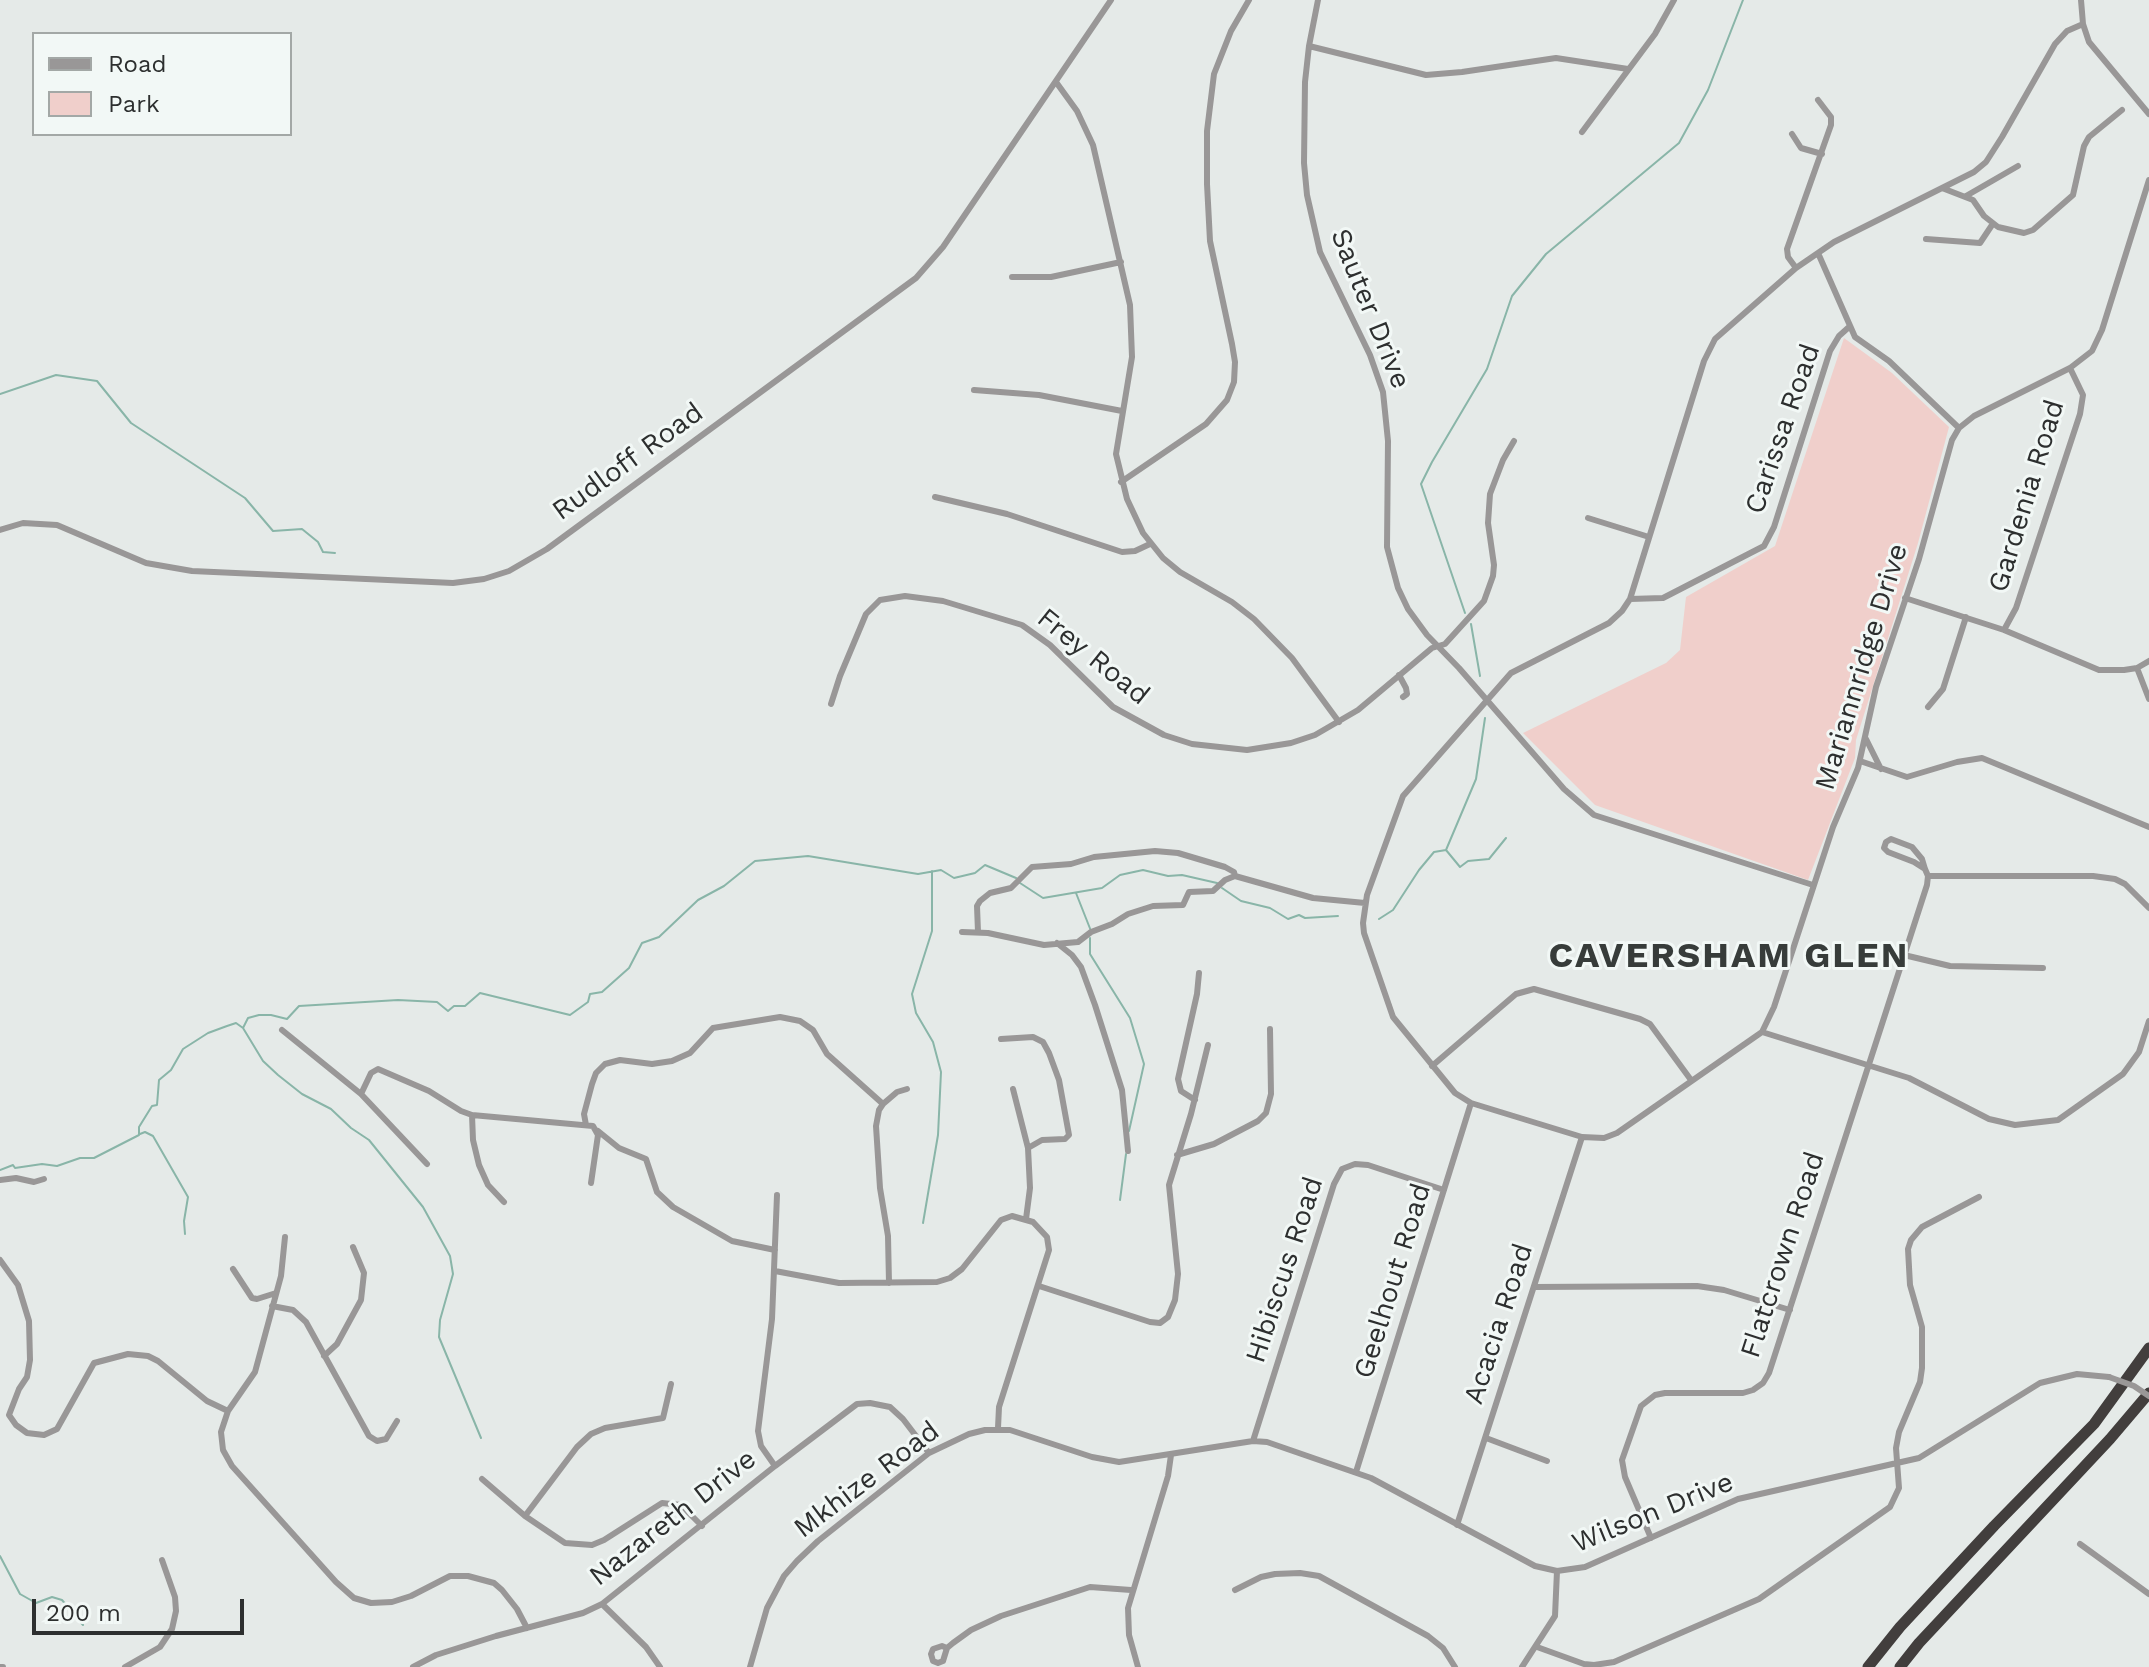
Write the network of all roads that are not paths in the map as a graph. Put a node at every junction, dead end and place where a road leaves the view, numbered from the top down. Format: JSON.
{"nodes":[{"id":1,"x":1111,"y":0,"type":"edge"},
{"id":2,"x":1249,"y":0,"type":"edge"},
{"id":3,"x":1318,"y":0,"type":"edge"},
{"id":4,"x":1674,"y":0,"type":"edge"},
{"id":5,"x":2081,"y":0,"type":"edge"},
{"id":6,"x":2083,"y":24,"type":"junction"},
{"id":7,"x":1309,"y":46,"type":"junction"},
{"id":8,"x":1628,"y":69,"type":"junction"},
{"id":9,"x":1056,"y":82,"type":"junction"},
{"id":10,"x":1818,"y":100,"type":"dead end"},
{"id":11,"x":2122,"y":110,"type":"dead end"},
{"id":12,"x":2149,"y":114,"type":"edge"},
{"id":13,"x":1582,"y":132,"type":"dead end"},
{"id":14,"x":1792,"y":134,"type":"dead end"},
{"id":15,"x":1822,"y":154,"type":"junction"},
{"id":16,"x":2018,"y":166,"type":"dead end"},
{"id":17,"x":2149,"y":180,"type":"edge"},
{"id":18,"x":1942,"y":188,"type":"junction"},
{"id":19,"x":1966,"y":196,"type":"junction"},
{"id":20,"x":1992,"y":225,"type":"junction"},
{"id":21,"x":1926,"y":239,"type":"dead end"},
{"id":22,"x":1818,"y":253,"type":"junction"},
{"id":23,"x":1121,"y":262,"type":"junction"},
{"id":24,"x":1796,"y":268,"type":"junction"},
{"id":25,"x":1012,"y":277,"type":"dead end"},
{"id":26,"x":1849,"y":327,"type":"junction"},
{"id":27,"x":2070,"y":368,"type":"junction"},
{"id":28,"x":974,"y":390,"type":"dead end"},
{"id":29,"x":1122,"y":411,"type":"junction"},
{"id":30,"x":1959,"y":428,"type":"junction"},
{"id":31,"x":1514,"y":441,"type":"dead end"},
{"id":32,"x":1121,"y":482,"type":"junction"},
{"id":33,"x":935,"y":497,"type":"dead end"},
{"id":34,"x":1588,"y":518,"type":"dead end"},
{"id":35,"x":0,"y":530,"type":"edge"},
{"id":36,"x":1649,"y":537,"type":"junction"},
{"id":37,"x":1150,"y":544,"type":"junction"},
{"id":38,"x":1905,"y":598,"type":"junction"},
{"id":39,"x":1630,"y":599,"type":"junction"},
{"id":40,"x":1966,"y":617,"type":"junction"},
{"id":41,"x":2004,"y":630,"type":"junction"},
{"id":42,"x":1439,"y":646,"type":"junction"},
{"id":43,"x":2149,"y":661,"type":"edge"},
{"id":44,"x":2137,"y":668,"type":"junction"},
{"id":45,"x":1399,"y":675,"type":"junction"},
{"id":46,"x":1403,"y":697,"type":"dead end"},
{"id":47,"x":1487,"y":699,"type":"junction"},
{"id":48,"x":2149,"y":699,"type":"edge"},
{"id":49,"x":831,"y":704,"type":"dead end"},
{"id":50,"x":1928,"y":707,"type":"dead end"},
{"id":51,"x":1339,"y":722,"type":"junction"},
{"id":52,"x":1865,"y":736,"type":"junction"},
{"id":53,"x":1860,"y":761,"type":"junction"},
{"id":54,"x":1881,"y":769,"type":"junction"},
{"id":55,"x":2149,"y":827,"type":"edge"},
{"id":56,"x":1926,"y":873,"type":"junction"},
{"id":57,"x":1232,"y":877,"type":"junction"},
{"id":58,"x":1813,"y":885,"type":"junction"},
{"id":59,"x":1365,"y":903,"type":"junction"},
{"id":60,"x":2149,"y":908,"type":"edge"},
{"id":61,"x":962,"y":932,"type":"dead end"},
{"id":62,"x":978,"y":932,"type":"junction"},
{"id":63,"x":1057,"y":943,"type":"junction"},
{"id":64,"x":1904,"y":955,"type":"junction"},
{"id":65,"x":2043,"y":968,"type":"dead end"},
{"id":66,"x":1199,"y":973,"type":"dead end"},
{"id":67,"x":2149,"y":1021,"type":"edge"},
{"id":68,"x":1270,"y":1029,"type":"dead end"},
{"id":69,"x":282,"y":1030,"type":"dead end"},
{"id":70,"x":1762,"y":1032,"type":"junction"},
{"id":71,"x":1001,"y":1039,"type":"dead end"},
{"id":72,"x":1208,"y":1045,"type":"dead end"},
{"id":73,"x":1432,"y":1066,"type":"junction"},
{"id":74,"x":1869,"y":1066,"type":"junction"},
{"id":75,"x":1691,"y":1080,"type":"junction"},
{"id":76,"x":907,"y":1089,"type":"dead end"},
{"id":77,"x":1013,"y":1089,"type":"dead end"},
{"id":78,"x":361,"y":1094,"type":"junction"},
{"id":79,"x":1195,"y":1100,"type":"junction"},
{"id":80,"x":1471,"y":1103,"type":"junction"},
{"id":81,"x":883,"y":1104,"type":"junction"},
{"id":82,"x":472,"y":1115,"type":"junction"},
{"id":83,"x":586,"y":1125,"type":"junction"},
{"id":84,"x":597,"y":1130,"type":"junction"},
{"id":85,"x":1570,"y":1133,"type":"junction"},
{"id":86,"x":1582,"y":1137,"type":"junction"},
{"id":87,"x":1028,"y":1148,"type":"junction"},
{"id":88,"x":1128,"y":1151,"type":"dead end"},
{"id":89,"x":1577,"y":1151,"type":"junction"},
{"id":90,"x":1177,"y":1155,"type":"junction"},
{"id":91,"x":427,"y":1164,"type":"dead end"},
{"id":92,"x":44,"y":1179,"type":"dead end"},
{"id":93,"x":0,"y":1180,"type":"edge"},
{"id":94,"x":591,"y":1183,"type":"dead end"},
{"id":95,"x":1444,"y":1190,"type":"junction"},
{"id":96,"x":777,"y":1195,"type":"dead end"},
{"id":97,"x":1979,"y":1197,"type":"dead end"},
{"id":98,"x":504,"y":1202,"type":"dead end"},
{"id":99,"x":1026,"y":1219,"type":"junction"},
{"id":100,"x":285,"y":1237,"type":"dead end"},
{"id":101,"x":353,"y":1247,"type":"dead end"},
{"id":102,"x":775,"y":1250,"type":"junction"},
{"id":103,"x":0,"y":1260,"type":"edge"},
{"id":104,"x":233,"y":1269,"type":"dead end"},
{"id":105,"x":775,"y":1271,"type":"junction"},
{"id":106,"x":889,"y":1283,"type":"junction"},
{"id":107,"x":1039,"y":1286,"type":"junction"},
{"id":108,"x":1534,"y":1287,"type":"junction"},
{"id":109,"x":276,"y":1293,"type":"junction"},
{"id":110,"x":272,"y":1306,"type":"junction"},
{"id":111,"x":1790,"y":1310,"type":"junction"},
{"id":112,"x":2149,"y":1348,"type":"edge"},
{"id":113,"x":324,"y":1356,"type":"junction"},
{"id":114,"x":671,"y":1384,"type":"dead end"},
{"id":115,"x":2149,"y":1394,"type":"edge"},
{"id":116,"x":228,"y":1411,"type":"junction"},
{"id":117,"x":397,"y":1421,"type":"dead end"},
{"id":118,"x":998,"y":1428,"type":"junction"},
{"id":119,"x":1486,"y":1438,"type":"junction"},
{"id":120,"x":1253,"y":1441,"type":"junction"},
{"id":121,"x":929,"y":1453,"type":"junction"},
{"id":122,"x":1171,"y":1455,"type":"junction"},
{"id":123,"x":1547,"y":1461,"type":"dead end"},
{"id":124,"x":1899,"y":1463,"type":"junction"},
{"id":125,"x":775,"y":1466,"type":"junction"},
{"id":126,"x":1356,"y":1472,"type":"junction"},
{"id":127,"x":482,"y":1479,"type":"dead end"},
{"id":128,"x":525,"y":1516,"type":"junction"},
{"id":129,"x":1457,"y":1525,"type":"junction"},
{"id":130,"x":702,"y":1526,"type":"junction"},
{"id":131,"x":1651,"y":1538,"type":"junction"},
{"id":132,"x":2080,"y":1544,"type":"dead end"},
{"id":133,"x":162,"y":1560,"type":"dead end"},
{"id":134,"x":1557,"y":1571,"type":"junction"},
{"id":135,"x":1131,"y":1590,"type":"junction"},
{"id":136,"x":1235,"y":1590,"type":"dead end"},
{"id":137,"x":2149,"y":1594,"type":"edge"},
{"id":138,"x":602,"y":1604,"type":"junction"},
{"id":139,"x":527,"y":1628,"type":"junction"},
{"id":140,"x":1537,"y":1647,"type":"junction"},
{"id":141,"x":947,"y":1648,"type":"dead end"},
{"id":142,"x":125,"y":1667,"type":"edge"},
{"id":143,"x":413,"y":1667,"type":"edge"},
{"id":144,"x":660,"y":1667,"type":"edge"},
{"id":145,"x":750,"y":1667,"type":"edge"},
{"id":146,"x":1138,"y":1667,"type":"edge"},
{"id":147,"x":1455,"y":1667,"type":"edge"},
{"id":148,"x":1522,"y":1667,"type":"edge"},
{"id":149,"x":1868,"y":1667,"type":"edge"},
{"id":150,"x":1900,"y":1667,"type":"edge"}],
"edges":[{"from":1,"to":9,"type":"street","name":"Rudloff Road"},
{"from":2,"to":32,"type":"street"},
{"from":3,"to":7,"type":"street","name":"Sauter Drive"},
{"from":4,"to":8,"type":"street"},
{"from":5,"to":6,"type":"street"},
{"from":6,"to":12,"type":"street"},
{"from":6,"to":18,"type":"street"},
{"from":7,"to":8,"type":"street"},
{"from":7,"to":42,"type":"street","name":"Sauter Drive"},
{"from":8,"to":13,"type":"street"},
{"from":9,"to":23,"type":"street"},
{"from":9,"to":35,"type":"street","name":"Rudloff Road"},
{"from":10,"to":15,"type":"street"},
{"from":11,"to":20,"type":"street"},
{"from":14,"to":15,"type":"street"},
{"from":15,"to":24,"type":"street"},
{"from":16,"to":19,"type":"street"},
{"from":17,"to":27,"type":"street"},
{"from":18,"to":19,"type":"street"},
{"from":18,"to":22,"type":"street"},
{"from":19,"to":20,"type":"street"},
{"from":20,"to":21,"type":"street"},
{"from":22,"to":24,"type":"street"},
{"from":22,"to":26,"type":"street"},
{"from":23,"to":25,"type":"street"},
{"from":23,"to":29,"type":"street"},
{"from":24,"to":36,"type":"street"},
{"from":26,"to":30,"type":"street"},
{"from":26,"to":39,"type":"street","name":"Carissa Road"},
{"from":27,"to":30,"type":"street"},
{"from":27,"to":41,"type":"street","name":"Gardenia Road"},
{"from":28,"to":29,"type":"street"},
{"from":29,"to":32,"type":"street"},
{"from":30,"to":38,"type":"street","name":"Mariannridge Drive"},
{"from":31,"to":42,"type":"street","name":"Frey Road"},
{"from":32,"to":37,"type":"street"},
{"from":33,"to":37,"type":"street"},
{"from":34,"to":36,"type":"street"},
{"from":36,"to":39,"type":"street"},
{"from":37,"to":51,"type":"street"},
{"from":38,"to":40,"type":"street","name":"Gardenia Road"},
{"from":38,"to":52,"type":"street","name":"Mariannridge Drive"},
{"from":39,"to":47,"type":"street"},
{"from":40,"to":41,"type":"street","name":"Gardenia Road"},
{"from":40,"to":50,"type":"street"},
{"from":41,"to":44,"type":"street"},
{"from":42,"to":45,"type":"street","name":"Frey Road"},
{"from":42,"to":47,"type":"street","name":"Sauter Drive"},
{"from":43,"to":44,"type":"street"},
{"from":44,"to":48,"type":"street"},
{"from":45,"to":46,"type":"street"},
{"from":45,"to":51,"type":"street","name":"Frey Road"},
{"from":47,"to":58,"type":"street","name":"Sauter Drive"},
{"from":47,"to":59,"type":"street"},
{"from":49,"to":51,"type":"street","name":"Frey Road"},
{"from":52,"to":53,"type":"street","name":"Mariannridge Drive"},
{"from":52,"to":54,"type":"street"},
{"from":53,"to":54,"type":"street"},
{"from":53,"to":58,"type":"street","name":"Mariannridge Drive"},
{"from":54,"to":55,"type":"street"},
{"from":56,"to":56,"type":"street"},
{"from":56,"to":60,"type":"street"},
{"from":56,"to":64,"type":"street","name":"Flatcrown Road"},
{"from":57,"to":59,"type":"street"},
{"from":57,"to":62,"type":"street"},
{"from":57,"to":63,"type":"street"},
{"from":58,"to":70,"type":"street","name":"Mariannridge Drive"},
{"from":59,"to":73,"type":"street"},
{"from":61,"to":62,"type":"street"},
{"from":62,"to":63,"type":"street"},
{"from":63,"to":88,"type":"street"},
{"from":64,"to":65,"type":"street"},
{"from":64,"to":74,"type":"street","name":"Flatcrown Road"},
{"from":66,"to":79,"type":"street"},
{"from":67,"to":74,"type":"street"},
{"from":68,"to":90,"type":"street"},
{"from":69,"to":78,"type":"street"},
{"from":70,"to":74,"type":"street"},
{"from":70,"to":75,"type":"street"},
{"from":71,"to":87,"type":"street"},
{"from":72,"to":79,"type":"street"},
{"from":73,"to":75,"type":"street"},
{"from":73,"to":80,"type":"street"},
{"from":74,"to":111,"type":"street","name":"Flatcrown Road"},
{"from":75,"to":86,"type":"street"},
{"from":76,"to":81,"type":"street"},
{"from":77,"to":87,"type":"street"},
{"from":78,"to":82,"type":"street"},
{"from":78,"to":91,"type":"street"},
{"from":79,"to":90,"type":"street"},
{"from":80,"to":85,"type":"street"},
{"from":80,"to":95,"type":"street","name":"Geelhout Road"},
{"from":81,"to":83,"type":"street"},
{"from":81,"to":106,"type":"street"},
{"from":82,"to":83,"type":"street"},
{"from":82,"to":98,"type":"street"},
{"from":83,"to":84,"type":"street"},
{"from":84,"to":94,"type":"street"},
{"from":84,"to":102,"type":"street"},
{"from":85,"to":86,"type":"street"},
{"from":85,"to":89,"type":"street"},
{"from":86,"to":89,"type":"street","name":"Acacia Road"},
{"from":87,"to":99,"type":"street"},
{"from":89,"to":108,"type":"street","name":"Acacia Road"},
{"from":90,"to":107,"type":"street"},
{"from":92,"to":93,"type":"street"},
{"from":95,"to":120,"type":"street","name":"Hibiscus Road"},
{"from":95,"to":126,"type":"street","name":"Geelhout Road"},
{"from":96,"to":102,"type":"street"},
{"from":97,"to":124,"type":"street"},
{"from":99,"to":106,"type":"street"},
{"from":99,"to":107,"type":"street"},
{"from":100,"to":109,"type":"street"},
{"from":101,"to":113,"type":"street"},
{"from":102,"to":105,"type":"street"},
{"from":103,"to":116,"type":"street"},
{"from":104,"to":109,"type":"street"},
{"from":105,"to":106,"type":"street"},
{"from":105,"to":125,"type":"street"},
{"from":107,"to":118,"type":"street"},
{"from":108,"to":111,"type":"street"},
{"from":108,"to":119,"type":"street","name":"Acacia Road"},
{"from":109,"to":110,"type":"street"},
{"from":110,"to":113,"type":"street"},
{"from":110,"to":116,"type":"street"},
{"from":111,"to":131,"type":"street","name":"Flatcrown Road"},
{"from":112,"to":149,"type":"highway"},
{"from":113,"to":117,"type":"street"},
{"from":114,"to":128,"type":"street"},
{"from":115,"to":124,"type":"street","name":"Wilson Drive","bridge":true},
{"from":115,"to":150,"type":"highway"},
{"from":116,"to":139,"type":"street"},
{"from":118,"to":121,"type":"street","name":"Mkhize Road"},
{"from":118,"to":122,"type":"street"},
{"from":119,"to":123,"type":"street"},
{"from":119,"to":129,"type":"street","name":"Acacia Road"},
{"from":120,"to":122,"type":"street","name":"Wilson Drive"},
{"from":120,"to":126,"type":"street","name":"Wilson Drive"},
{"from":121,"to":125,"type":"street","name":"Nazareth Drive"},
{"from":121,"to":145,"type":"street","name":"Mkhize Road"},
{"from":122,"to":135,"type":"street"},
{"from":124,"to":131,"type":"street","name":"Wilson Drive"},
{"from":124,"to":140,"type":"street"},
{"from":125,"to":130,"type":"street","name":"Nazareth Drive"},
{"from":126,"to":129,"type":"street","name":"Wilson Drive"},
{"from":127,"to":128,"type":"street"},
{"from":128,"to":130,"type":"street"},
{"from":129,"to":134,"type":"street","name":"Wilson Drive"},
{"from":130,"to":138,"type":"street","name":"Nazareth Drive"},
{"from":131,"to":134,"type":"street","name":"Wilson Drive"},
{"from":132,"to":137,"type":"street"},
{"from":133,"to":142,"type":"street"},
{"from":134,"to":140,"type":"street"},
{"from":135,"to":141,"type":"street"},
{"from":135,"to":146,"type":"street"},
{"from":136,"to":147,"type":"street"},
{"from":138,"to":139,"type":"street","name":"Nazareth Drive"},
{"from":138,"to":144,"type":"street"},
{"from":139,"to":143,"type":"street","name":"Nazareth Drive"},
{"from":140,"to":148,"type":"street"}]}
